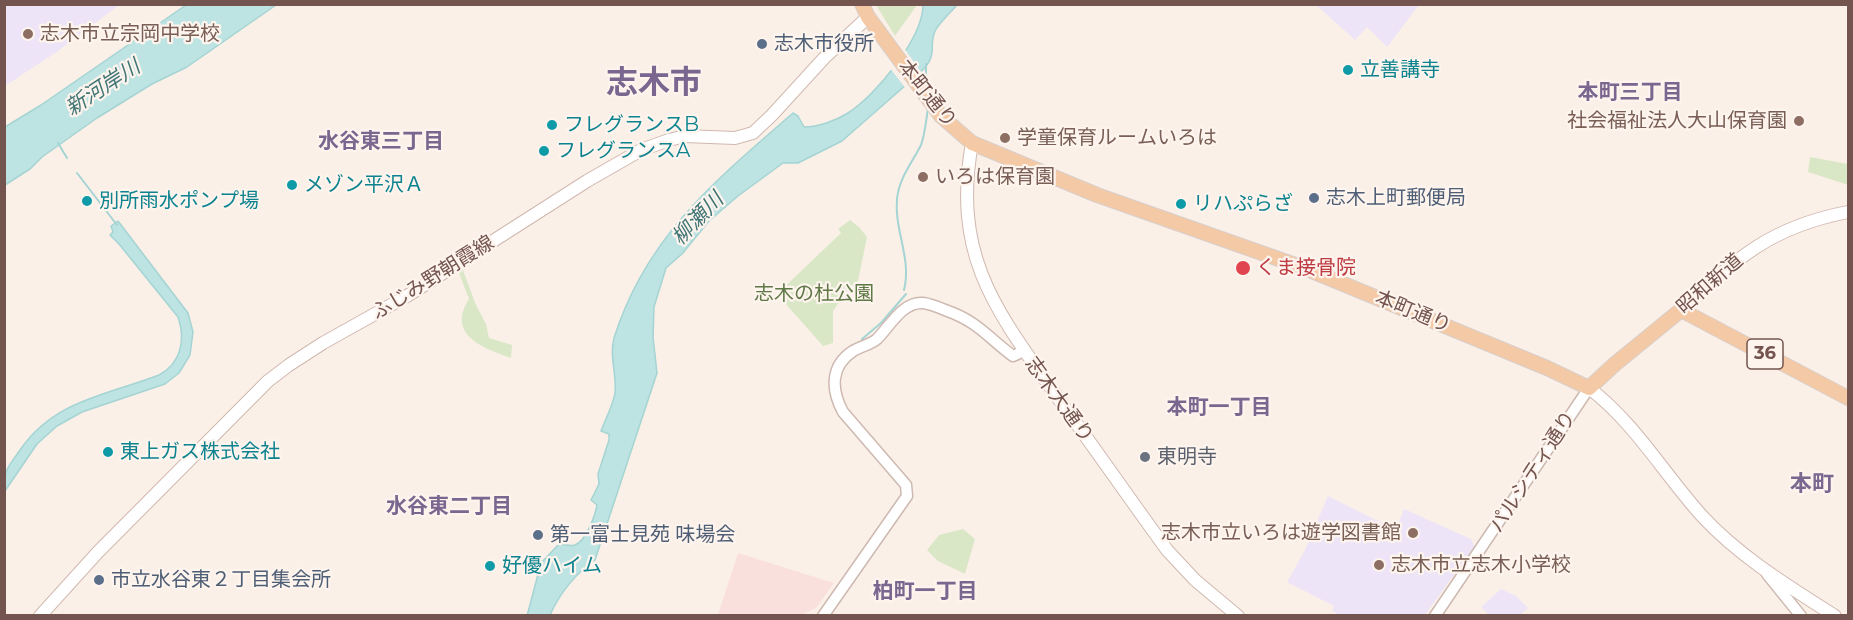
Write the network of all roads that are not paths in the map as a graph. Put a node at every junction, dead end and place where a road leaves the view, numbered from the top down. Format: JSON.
{"nodes":[{"id":1,"x":865,"y":11,"type":"edge"},
{"id":2,"x":972,"y":143,"type":"junction"},
{"id":3,"x":1848,"y":212,"type":"edge"},
{"id":4,"x":1681,"y":310,"type":"junction"},
{"id":5,"x":1024,"y":351,"type":"junction"},
{"id":6,"x":1589,"y":388,"type":"junction"},
{"id":7,"x":1848,"y":398,"type":"edge"},
{"id":8,"x":1764,"y":571,"type":"junction"},
{"id":9,"x":40,"y":615,"type":"edge"},
{"id":10,"x":823,"y":615,"type":"edge"},
{"id":11,"x":1238,"y":615,"type":"edge"},
{"id":12,"x":1435,"y":615,"type":"edge"},
{"id":13,"x":1801,"y":615,"type":"edge"},
{"id":14,"x":1834,"y":615,"type":"edge"}],
"edges":[{"from":1,"to":2,"type":"main road","name":"本町通り"},
{"from":1,"to":9,"type":"main road","name":"ふじみ野朝霞線"},
{"from":2,"to":5,"type":"main road","name":"志木大通り"},
{"from":2,"to":6,"type":"main road","name":"本町通り"},
{"from":3,"to":4,"type":"main road","name":"昭和新道"},
{"from":4,"to":6,"type":"main road","name":"昭和新道"},
{"from":4,"to":7,"type":"main road","number":"36"},
{"from":5,"to":10,"type":"street"},
{"from":5,"to":11,"type":"main road","name":"志木大通り"},
{"from":6,"to":8,"type":"main road","name":"本町通り"},
{"from":6,"to":12,"type":"street","name":"パルシティ通り"},
{"from":8,"to":13,"type":"street"},
{"from":8,"to":14,"type":"main road","name":"本町通り"}]}
